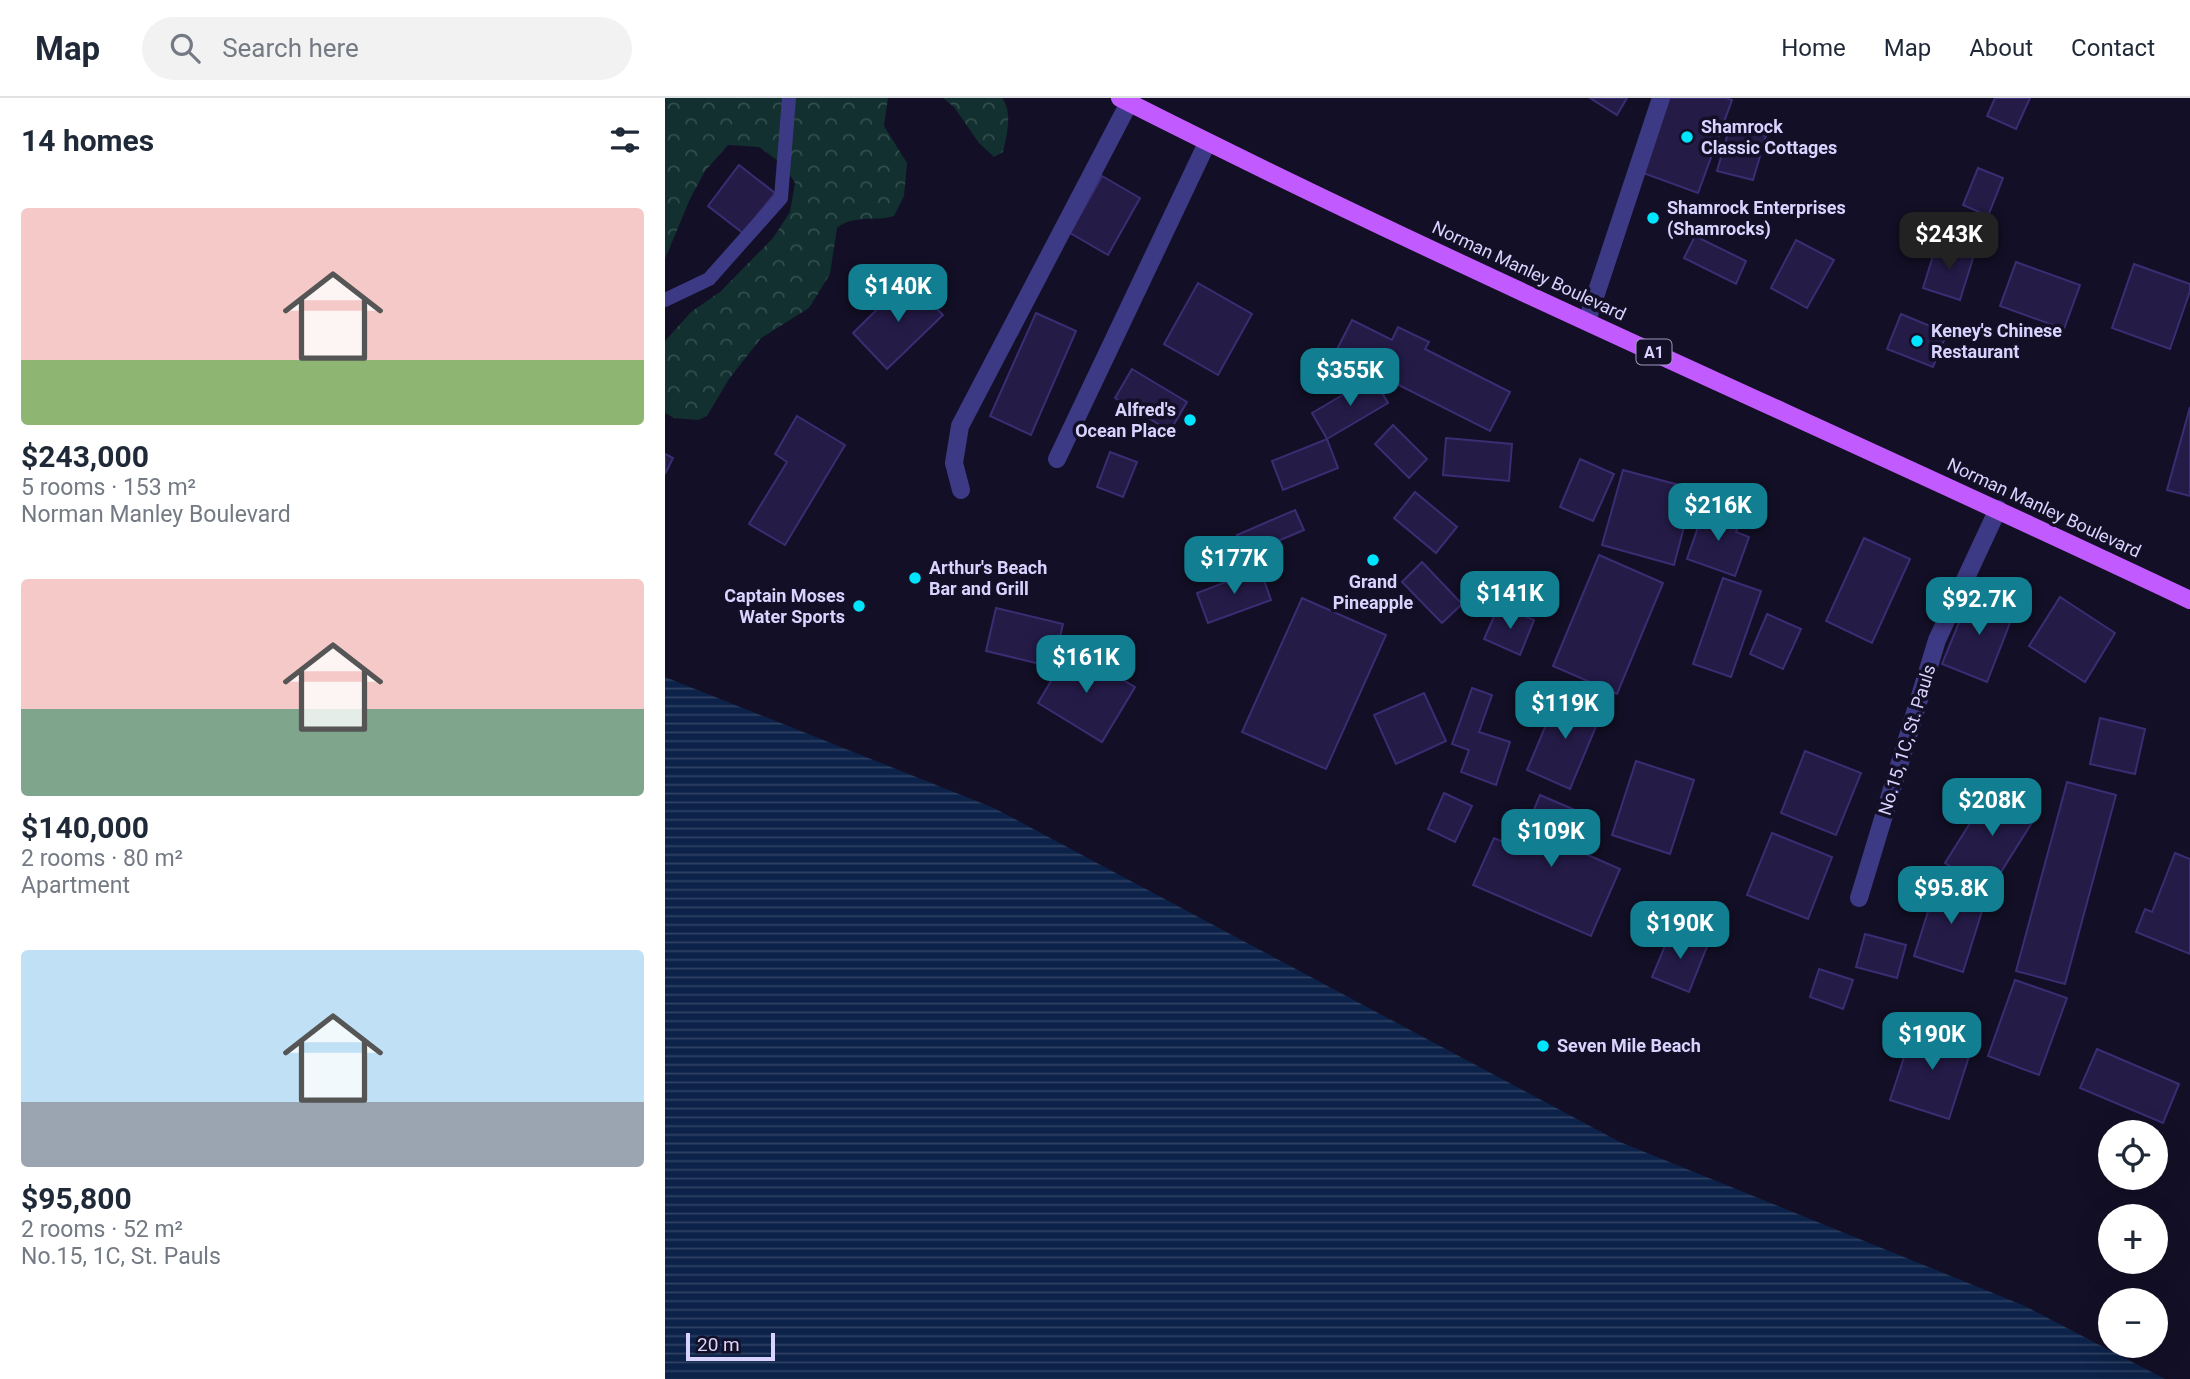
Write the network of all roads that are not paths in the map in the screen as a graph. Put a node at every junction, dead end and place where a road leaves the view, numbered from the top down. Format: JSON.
{"nodes":[{"id":1,"x":789,"y":98,"type":"edge"},
{"id":2,"x":1661,"y":98,"type":"edge"},
{"id":3,"x":1125,"y":100,"type":"edge"},
{"id":4,"x":1207,"y":142,"type":"junction"},
{"id":5,"x":665,"y":300,"type":"edge"},
{"id":6,"x":1587,"y":321,"type":"junction"},
{"id":7,"x":1057,"y":459,"type":"dead end"},
{"id":8,"x":961,"y":490,"type":"dead end"},
{"id":9,"x":1998,"y":509,"type":"junction"},
{"id":10,"x":2190,"y":600,"type":"edge"},
{"id":11,"x":1859,"y":898,"type":"dead end"}],
"edges":[{"from":1,"to":5,"type":"lane"},
{"from":2,"to":6,"type":"street"},
{"from":3,"to":4,"type":"main road","name":"Norman Manley Boulevard","number":"A1"},
{"from":3,"to":8,"type":"street"},
{"from":4,"to":6,"type":"main road","name":"Norman Manley Boulevard","number":"A1"},
{"from":4,"to":7,"type":"street"},
{"from":6,"to":9,"type":"main road","name":"Norman Manley Boulevard","number":"A1"},
{"from":9,"to":10,"type":"main road","name":"Norman Manley Boulevard","number":"A1"},
{"from":9,"to":11,"type":"street","name":"No.15, 1C, St. Pauls"}]}
